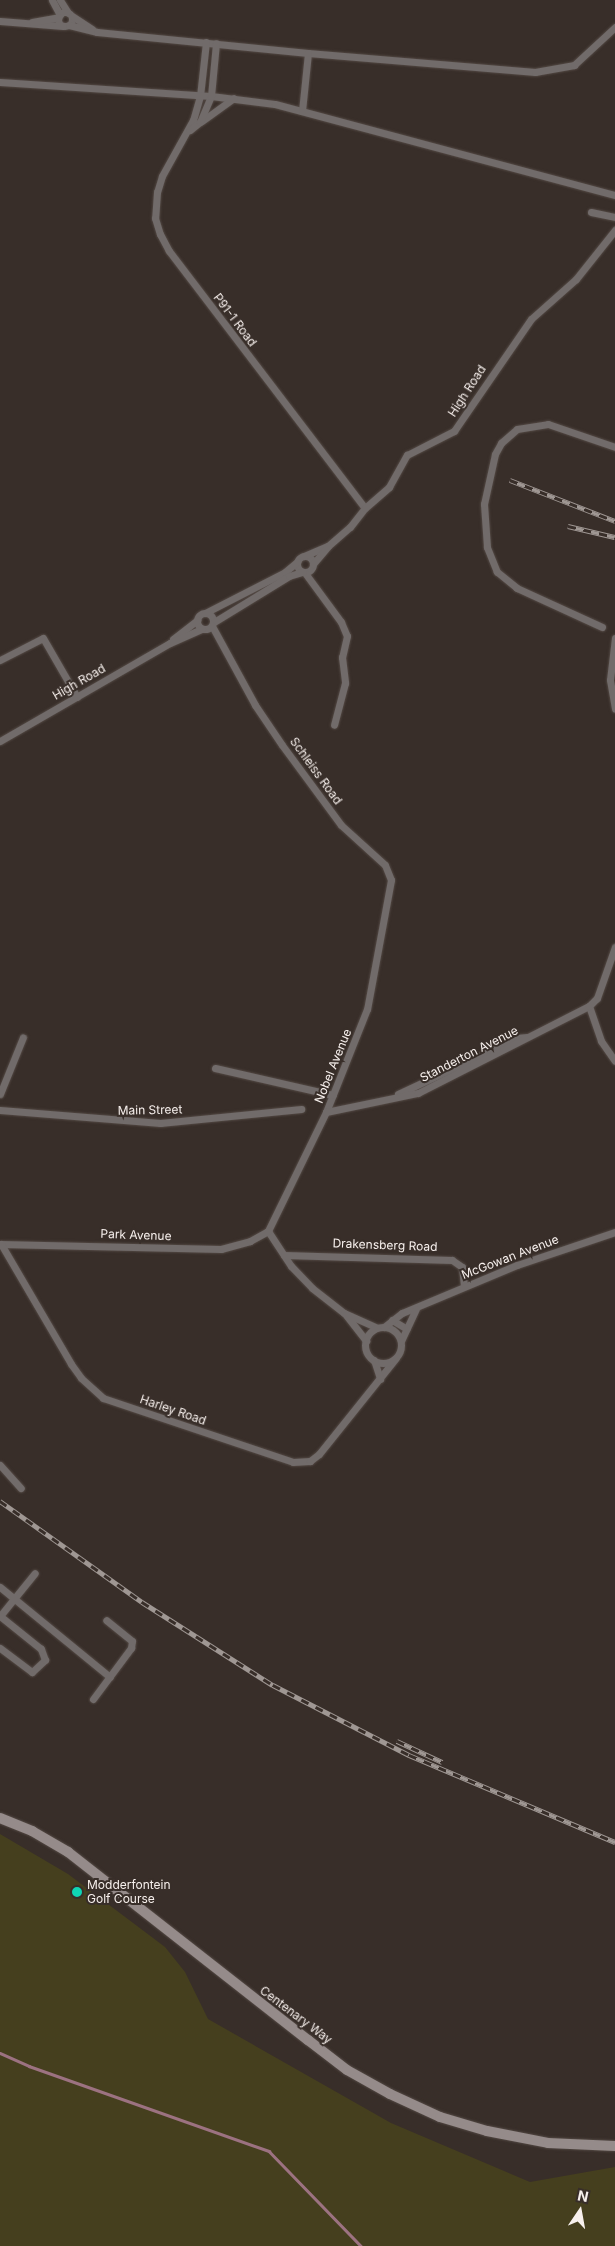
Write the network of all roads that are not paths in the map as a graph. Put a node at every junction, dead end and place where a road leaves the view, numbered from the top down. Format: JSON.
{"nodes":[{"id":1,"x":52,"y":0,"type":"edge"},
{"id":2,"x":60,"y":0,"type":"edge"},
{"id":3,"x":65,"y":15,"type":"junction"},
{"id":4,"x":0,"y":21,"type":"edge"},
{"id":5,"x":26,"y":23,"type":"junction"},
{"id":6,"x":66,"y":26,"type":"junction"},
{"id":7,"x":615,"y":27,"type":"edge"},
{"id":8,"x":97,"y":32,"type":"junction"},
{"id":9,"x":206,"y":42,"type":"junction"},
{"id":10,"x":216,"y":43,"type":"junction"},
{"id":11,"x":308,"y":54,"type":"junction"},
{"id":12,"x":0,"y":82,"type":"edge"},
{"id":13,"x":200,"y":96,"type":"junction"},
{"id":14,"x":211,"y":96,"type":"junction"},
{"id":15,"x":234,"y":98,"type":"junction"},
{"id":16,"x":302,"y":111,"type":"junction"},
{"id":17,"x":200,"y":122,"type":"junction"},
{"id":18,"x":190,"y":130,"type":"junction"},
{"id":19,"x":615,"y":195,"type":"edge"},
{"id":20,"x":591,"y":212,"type":"dead end"},
{"id":21,"x":615,"y":217,"type":"edge"},
{"id":22,"x":615,"y":230,"type":"edge"},
{"id":23,"x":615,"y":447,"type":"edge"},
{"id":24,"x":365,"y":508,"type":"junction"},
{"id":25,"x":328,"y":546,"type":"junction"},
{"id":26,"x":304,"y":556,"type":"junction"},
{"id":27,"x":297,"y":562,"type":"junction"},
{"id":28,"x":313,"y":566,"type":"junction"},
{"id":29,"x":304,"y":572,"type":"junction"},
{"id":30,"x":318,"y":587,"type":"junction"},
{"id":31,"x":205,"y":613,"type":"junction"},
{"id":32,"x":197,"y":620,"type":"junction"},
{"id":33,"x":602,"y":626,"type":"dead end"},
{"id":34,"x":209,"y":627,"type":"junction"},
{"id":35,"x":615,"y":638,"type":"edge"},
{"id":36,"x":170,"y":643,"type":"junction"},
{"id":37,"x":0,"y":660,"type":"edge"},
{"id":38,"x":76,"y":697,"type":"junction"},
{"id":39,"x":615,"y":709,"type":"edge"},
{"id":40,"x":334,"y":725,"type":"dead end"},
{"id":41,"x":0,"y":741,"type":"edge"},
{"id":42,"x":389,"y":899,"type":"joint"},
{"id":43,"x":615,"y":947,"type":"edge"},
{"id":44,"x":589,"y":1006,"type":"junction"},
{"id":45,"x":23,"y":1037,"type":"dead end"},
{"id":46,"x":615,"y":1061,"type":"edge"},
{"id":47,"x":215,"y":1068,"type":"dead end"},
{"id":48,"x":0,"y":1094,"type":"edge"},
{"id":49,"x":332,"y":1095,"type":"junction"},
{"id":50,"x":301,"y":1109,"type":"dead end"},
{"id":51,"x":0,"y":1110,"type":"edge"},
{"id":52,"x":326,"y":1112,"type":"junction"},
{"id":53,"x":268,"y":1231,"type":"junction"},
{"id":54,"x":615,"y":1232,"type":"edge"},
{"id":55,"x":0,"y":1244,"type":"edge"},
{"id":56,"x":284,"y":1255,"type":"junction"},
{"id":57,"x":464,"y":1286,"type":"junction"},
{"id":58,"x":416,"y":1309,"type":"junction"},
{"id":59,"x":344,"y":1313,"type":"junction"},
{"id":60,"x":392,"y":1320,"type":"junction"},
{"id":61,"x":380,"y":1327,"type":"junction"},
{"id":62,"x":407,"y":1329,"type":"junction"},
{"id":63,"x":366,"y":1341,"type":"junction"},
{"id":64,"x":401,"y":1341,"type":"junction"},
{"id":65,"x":396,"y":1358,"type":"junction"},
{"id":66,"x":374,"y":1360,"type":"junction"},
{"id":67,"x":380,"y":1380,"type":"junction"},
{"id":68,"x":0,"y":1465,"type":"edge"},
{"id":69,"x":21,"y":1488,"type":"dead end"},
{"id":70,"x":35,"y":1573,"type":"dead end"},
{"id":71,"x":0,"y":1587,"type":"edge"},
{"id":72,"x":14,"y":1598,"type":"junction"},
{"id":73,"x":0,"y":1616,"type":"edge"},
{"id":74,"x":106,"y":1620,"type":"dead end"},
{"id":75,"x":0,"y":1648,"type":"edge"},
{"id":76,"x":110,"y":1677,"type":"junction"},
{"id":77,"x":93,"y":1699,"type":"dead end"},
{"id":78,"x":0,"y":1818,"type":"edge"},
{"id":79,"x":615,"y":2146,"type":"edge"}],
"edges":[{"from":1,"to":3,"type":"street"},
{"from":2,"to":3,"type":"street"},
{"from":3,"to":5,"type":"street"},
{"from":3,"to":6,"type":"street"},
{"from":3,"to":6,"type":"street"},
{"from":3,"to":8,"type":"street"},
{"from":4,"to":5,"type":"street"},
{"from":5,"to":6,"type":"street"},
{"from":6,"to":8,"type":"street"},
{"from":7,"to":11,"type":"street"},
{"from":8,"to":9,"type":"street"},
{"from":9,"to":10,"type":"street"},
{"from":9,"to":13,"type":"street"},
{"from":10,"to":11,"type":"street"},
{"from":10,"to":14,"type":"street"},
{"from":11,"to":16,"type":"street"},
{"from":12,"to":13,"type":"street"},
{"from":13,"to":14,"type":"street"},
{"from":13,"to":18,"type":"street"},
{"from":14,"to":15,"type":"street"},
{"from":14,"to":17,"type":"street"},
{"from":15,"to":16,"type":"street"},
{"from":15,"to":17,"type":"street"},
{"from":16,"to":19,"type":"street"},
{"from":17,"to":18,"type":"street"},
{"from":18,"to":24,"type":"street","name":"P91-1 Road"},
{"from":20,"to":21,"type":"street"},
{"from":22,"to":24,"type":"street","name":"High Road"},
{"from":23,"to":33,"type":"street"},
{"from":24,"to":25,"type":"street","name":"High Road"},
{"from":25,"to":26,"type":"street","name":"High Road"},
{"from":25,"to":28,"type":"street","name":"High Road"},
{"from":26,"to":27,"type":"street","name":"High Road"},
{"from":26,"to":28,"type":"street"},
{"from":27,"to":29,"type":"street"},
{"from":27,"to":31,"type":"street"},
{"from":28,"to":29,"type":"street","name":"High Road"},
{"from":28,"to":30,"type":"street"},
{"from":29,"to":30,"type":"street"},
{"from":29,"to":34,"type":"street","name":"High Road"},
{"from":30,"to":40,"type":"street"},
{"from":31,"to":32,"type":"street","name":"High Road"},
{"from":31,"to":34,"type":"street"},
{"from":32,"to":34,"type":"street","name":"Schleiss Road"},
{"from":32,"to":36,"type":"street","name":"High Road"},
{"from":34,"to":36,"type":"street","name":"High Road"},
{"from":34,"to":42,"type":"street","name":"Schleiss Road"},
{"from":35,"to":39,"type":"street"},
{"from":36,"to":38,"type":"street","name":"High Road"},
{"from":37,"to":38,"type":"street"},
{"from":38,"to":41,"type":"street","name":"High Road"},
{"from":42,"to":49,"type":"street","name":"Nobel Avenue"},
{"from":43,"to":44,"type":"street"},
{"from":44,"to":46,"type":"street"},
{"from":44,"to":52,"type":"street","name":"Standerton Avenue"},
{"from":45,"to":48,"type":"street"},
{"from":47,"to":49,"type":"street"},
{"from":49,"to":52,"type":"street","name":"Nobel Avenue"},
{"from":50,"to":51,"type":"street","name":"Main Street"},
{"from":52,"to":53,"type":"street","name":"Nobel Avenue"},
{"from":53,"to":55,"type":"street","name":"Park Avenue"},
{"from":53,"to":56,"type":"street"},
{"from":54,"to":57,"type":"street","name":"McGowan Avenue"},
{"from":55,"to":67,"type":"street","name":"Harley Road"},
{"from":56,"to":57,"type":"street","name":"Drakensberg Road"},
{"from":56,"to":59,"type":"street"},
{"from":57,"to":58,"type":"street","name":"McGowan Avenue"},
{"from":58,"to":60,"type":"street","name":"McGowan Avenue"},
{"from":58,"to":62,"type":"street"},
{"from":59,"to":61,"type":"street"},
{"from":59,"to":63,"type":"street"},
{"from":60,"to":61,"type":"street","name":"McGowan Avenue"},
{"from":60,"to":62,"type":"street"},
{"from":61,"to":63,"type":"street"},
{"from":61,"to":64,"type":"street"},
{"from":62,"to":64,"type":"street"},
{"from":63,"to":66,"type":"street"},
{"from":64,"to":65,"type":"street"},
{"from":65,"to":66,"type":"street"},
{"from":65,"to":67,"type":"street","name":"Harley Road"},
{"from":66,"to":67,"type":"street"},
{"from":68,"to":69,"type":"street"},
{"from":70,"to":72,"type":"street"},
{"from":71,"to":72,"type":"street"},
{"from":72,"to":73,"type":"street"},
{"from":72,"to":76,"type":"street"},
{"from":73,"to":75,"type":"street"},
{"from":74,"to":76,"type":"street"},
{"from":76,"to":77,"type":"street"},
{"from":78,"to":79,"type":"main road","name":"Centenary Way"}]}
